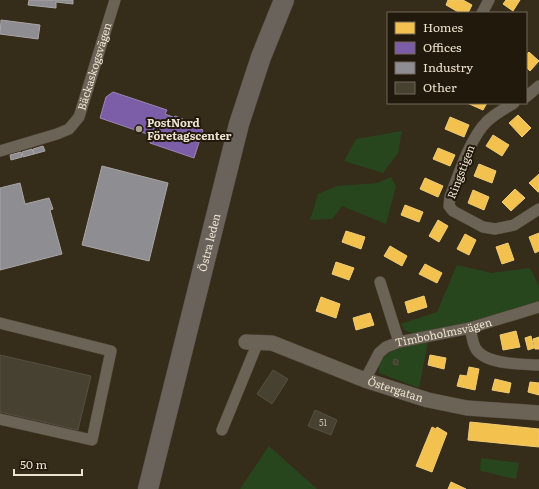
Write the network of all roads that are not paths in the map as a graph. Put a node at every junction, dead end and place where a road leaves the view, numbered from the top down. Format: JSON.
{"nodes":[{"id":1,"x":115,"y":0,"type":"edge"},
{"id":2,"x":284,"y":0,"type":"edge"},
{"id":3,"x":489,"y":0,"type":"edge"},
{"id":4,"x":483,"y":12,"type":"edge"},
{"id":5,"x":539,"y":86,"type":"edge"},
{"id":6,"x":527,"y":96,"type":"edge"},
{"id":7,"x":512,"y":104,"type":"edge"},
{"id":8,"x":0,"y":151,"type":"edge"},
{"id":9,"x":539,"y":209,"type":"edge"},
{"id":10,"x":380,"y":282,"type":"dead end"},
{"id":11,"x":539,"y":307,"type":"edge"},
{"id":12,"x":0,"y":323,"type":"edge"},
{"id":13,"x":470,"y":328,"type":"junction"},
{"id":14,"x":252,"y":342,"type":"joint"},
{"id":15,"x":399,"y":342,"type":"junction"},
{"id":16,"x":539,"y":365,"type":"edge"},
{"id":17,"x":365,"y":380,"type":"junction"},
{"id":18,"x":539,"y":413,"type":"edge"},
{"id":19,"x":0,"y":419,"type":"edge"},
{"id":20,"x":222,"y":430,"type":"dead end"},
{"id":21,"x":148,"y":489,"type":"edge"}],
"edges":[{"from":1,"to":8,"type":"street","name":"Bäckaskogsvägen"},
{"from":2,"to":21,"type":"highway","name":"Östra leden"},
{"from":3,"to":4,"type":"street"},
{"from":5,"to":6,"type":"street"},
{"from":7,"to":9,"type":"street","name":"Ringstigen"},
{"from":10,"to":15,"type":"street"},
{"from":11,"to":13,"type":"street","name":"Timboholmsvägen"},
{"from":12,"to":19,"type":"street"},
{"from":13,"to":15,"type":"street","name":"Timboholmsvägen"},
{"from":13,"to":16,"type":"street"},
{"from":14,"to":17,"type":"street","name":"Östergatan"},
{"from":14,"to":20,"type":"street","name":"Östergatan"},
{"from":15,"to":17,"type":"street","name":"Timboholmsvägen"},
{"from":17,"to":18,"type":"street","name":"Östergatan"}]}
